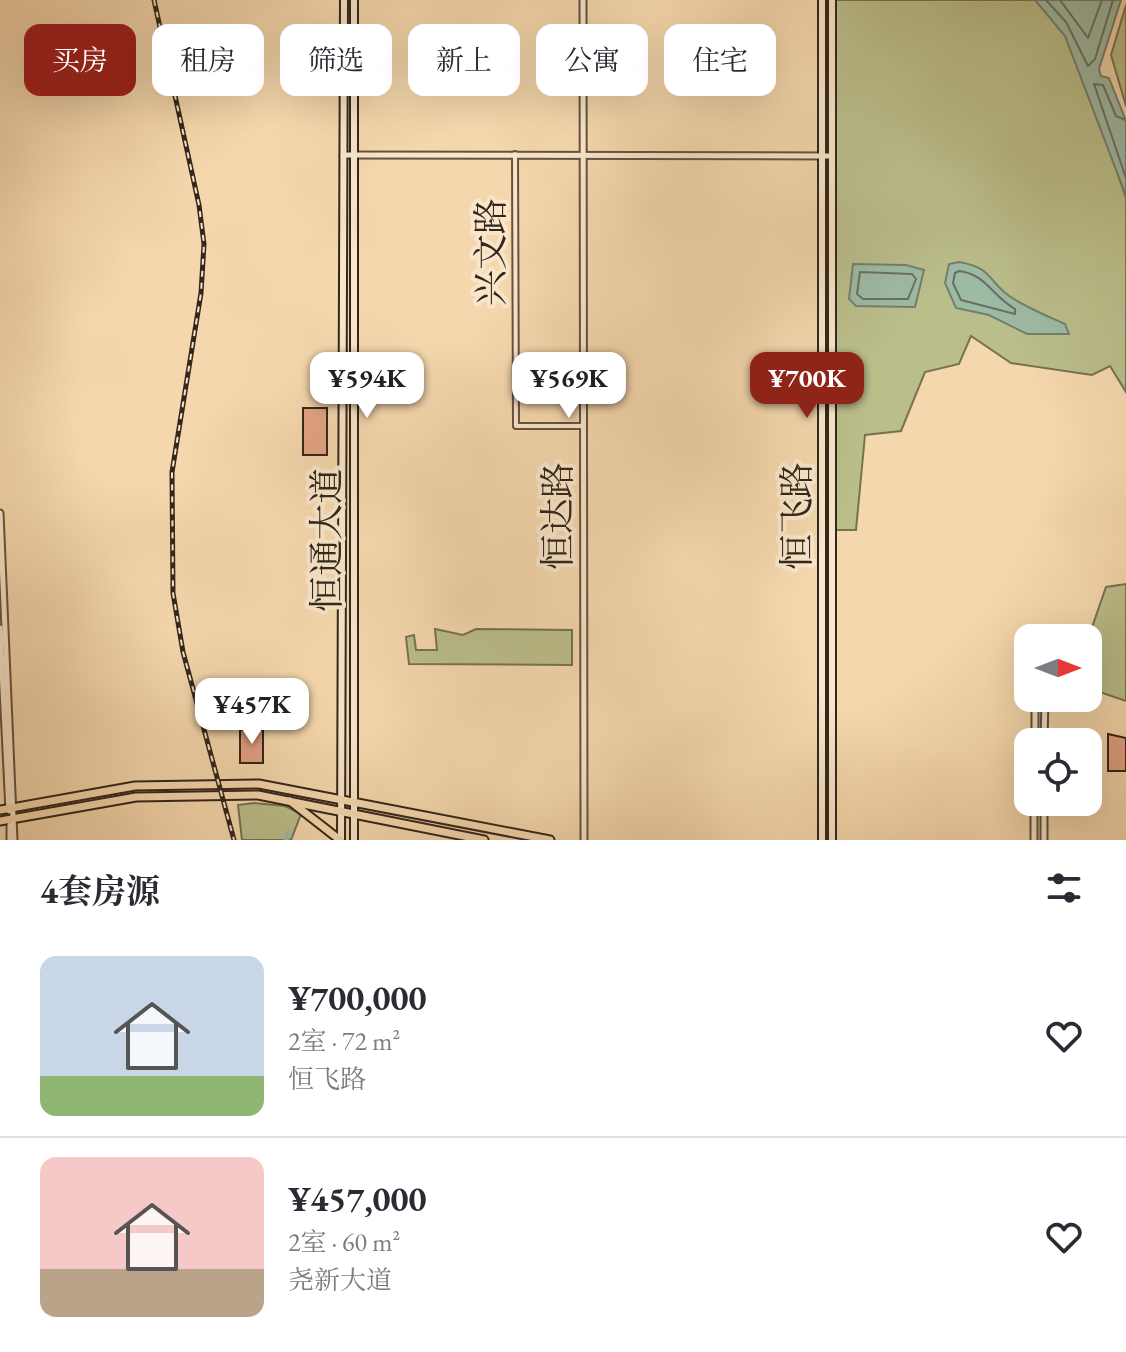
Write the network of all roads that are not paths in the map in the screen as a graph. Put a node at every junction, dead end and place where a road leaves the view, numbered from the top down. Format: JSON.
{"nodes":[{"id":1,"x":344,"y":0,"type":"edge"},
{"id":2,"x":354,"y":0,"type":"edge"},
{"id":3,"x":583,"y":0,"type":"edge"},
{"id":4,"x":822,"y":0,"type":"edge"},
{"id":5,"x":832,"y":0,"type":"edge"},
{"id":6,"x":515,"y":154,"type":"junction"},
{"id":7,"x":583,"y":154,"type":"junction"},
{"id":8,"x":343,"y":155,"type":"junction"},
{"id":9,"x":353,"y":155,"type":"junction"},
{"id":10,"x":822,"y":156,"type":"junction"},
{"id":11,"x":831,"y":156,"type":"junction"},
{"id":12,"x":583,"y":426,"type":"junction"},
{"id":13,"x":0,"y":513,"type":"edge"},
{"id":14,"x":0,"y":628,"type":"edge"},
{"id":15,"x":285,"y":798,"type":"junction"},
{"id":16,"x":341,"y":800,"type":"junction"},
{"id":17,"x":354,"y":802,"type":"junction"},
{"id":18,"x":7,"y":809,"type":"edge"},
{"id":19,"x":341,"y":811,"type":"junction"},
{"id":20,"x":354,"y":813,"type":"junction"},
{"id":21,"x":11,"y":819,"type":"junction"},
{"id":22,"x":1034,"y":819,"type":"joint"},
{"id":23,"x":1044,"y":819,"type":"joint"},
{"id":24,"x":0,"y":821,"type":"edge"},
{"id":25,"x":12,"y":840,"type":"edge"},
{"id":26,"x":341,"y":840,"type":"edge"},
{"id":27,"x":354,"y":840,"type":"edge"},
{"id":28,"x":484,"y":840,"type":"edge"},
{"id":29,"x":550,"y":840,"type":"edge"},
{"id":30,"x":584,"y":840,"type":"edge"},
{"id":31,"x":822,"y":840,"type":"edge"},
{"id":32,"x":832,"y":840,"type":"edge"},
{"id":33,"x":1034,"y":840,"type":"edge"},
{"id":34,"x":1044,"y":840,"type":"edge"}],
"edges":[{"from":1,"to":8,"type":"main road","name":"恒通大道"},
{"from":2,"to":9,"type":"main road","name":"恒通大道"},
{"from":3,"to":7,"type":"street","name":"恒达路"},
{"from":4,"to":10,"type":"main road","name":"恒飞路"},
{"from":5,"to":11,"type":"main road","name":"恒飞路"},
{"from":6,"to":7,"type":"street","name":"兴文路"},
{"from":6,"to":9,"type":"street","name":"兴文路"},
{"from":6,"to":12,"type":"street","name":"兴文路"},
{"from":7,"to":10,"type":"street","name":"兴文路"},
{"from":7,"to":12,"type":"street","name":"恒达路"},
{"from":8,"to":9,"type":"street","name":"兴文路"},
{"from":8,"to":16,"type":"main road","name":"恒通大道"},
{"from":9,"to":17,"type":"main road","name":"恒通大道"},
{"from":10,"to":11,"type":"street","name":"兴文路"},
{"from":10,"to":31,"type":"main road","name":"恒飞路"},
{"from":11,"to":32,"type":"main road","name":"恒飞路"},
{"from":12,"to":30,"type":"street","name":"恒达路"},
{"from":13,"to":18,"type":"street"},
{"from":14,"to":18,"type":"street"},
{"from":15,"to":19,"type":"main road"},
{"from":15,"to":21,"type":"main road"},
{"from":15,"to":26,"type":"main road"},
{"from":16,"to":17,"type":"main road"},
{"from":16,"to":18,"type":"main road"},
{"from":16,"to":19,"type":"main road","name":"恒通大道"},
{"from":17,"to":20,"type":"main road","name":"恒通大道"},
{"from":17,"to":29,"type":"main road"},
{"from":18,"to":21,"type":"street"},
{"from":19,"to":20,"type":"main road"},
{"from":19,"to":26,"type":"main road","name":"恒通大道"},
{"from":20,"to":27,"type":"main road","name":"恒通大道"},
{"from":20,"to":28,"type":"main road"},
{"from":21,"to":24,"type":"main road"},
{"from":21,"to":25,"type":"street"},
{"from":22,"to":23,"type":"street"},
{"from":22,"to":33,"type":"street"},
{"from":23,"to":34,"type":"street"}]}
